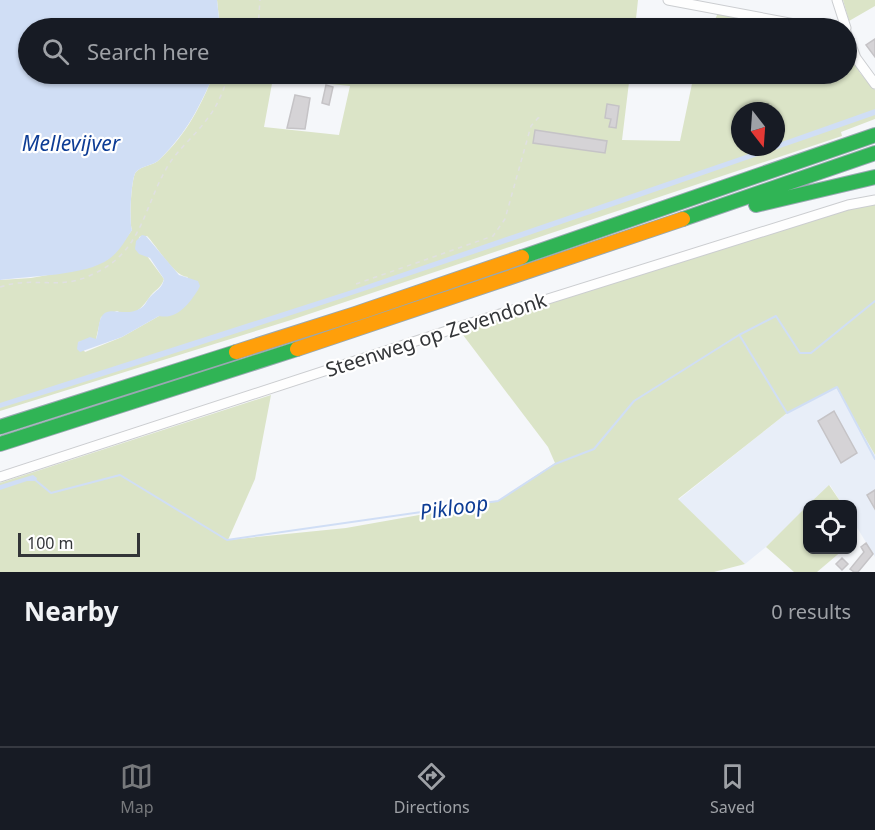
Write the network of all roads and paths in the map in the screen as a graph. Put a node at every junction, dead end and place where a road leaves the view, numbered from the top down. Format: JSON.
{"nodes":[{"id":1,"x":260,"y":0,"type":"edge"},
{"id":2,"x":668,"y":0,"type":"edge"},
{"id":3,"x":837,"y":0,"type":"edge"},
{"id":4,"x":259,"y":18,"type":"edge"},
{"id":5,"x":763,"y":18,"type":"edge"},
{"id":6,"x":842,"y":18,"type":"edge"},
{"id":7,"x":857,"y":58,"type":"edge"},
{"id":8,"x":225,"y":84,"type":"edge"},
{"id":9,"x":875,"y":84,"type":"edge"},
{"id":10,"x":543,"y":117,"type":"dead end"},
{"id":11,"x":875,"y":135,"type":"edge"},
{"id":12,"x":875,"y":153,"type":"edge"},
{"id":13,"x":875,"y":177,"type":"edge"},
{"id":14,"x":875,"y":200,"type":"edge"},
{"id":15,"x":726,"y":205,"type":"junction"},
{"id":16,"x":356,"y":284,"type":"dead end"},
{"id":17,"x":0,"y":287,"type":"edge"},
{"id":18,"x":0,"y":427,"type":"edge"},
{"id":19,"x":0,"y":444,"type":"edge"},
{"id":20,"x":0,"y":477,"type":"edge"}],
"edges":[{"from":1,"to":4,"type":"path"},
{"from":2,"to":5,"type":"street"},
{"from":3,"to":6,"type":"street"},
{"from":7,"to":9,"type":"street"},
{"from":8,"to":17,"type":"path"},
{"from":10,"to":16,"type":"path"},
{"from":11,"to":18,"type":"highway"},
{"from":12,"to":15,"type":"highway"},
{"from":13,"to":15,"type":"highway"},
{"from":14,"to":20,"type":"street","name":"Steenweg op Zevendonk"},
{"from":15,"to":19,"type":"highway"}]}
